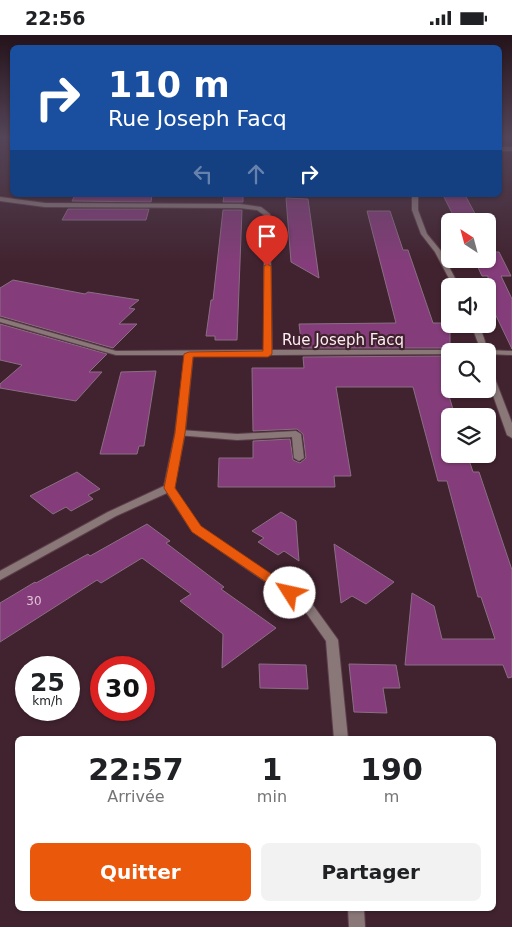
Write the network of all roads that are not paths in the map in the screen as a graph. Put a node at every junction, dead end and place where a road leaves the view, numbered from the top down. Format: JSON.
{"nodes":[{"id":1,"x":415,"y":197,"type":"edge"},
{"id":2,"x":0,"y":199,"type":"edge"},
{"id":3,"x":452,"y":278,"type":"edge"},
{"id":4,"x":0,"y":320,"type":"edge"},
{"id":5,"x":496,"y":352,"type":"edge"},
{"id":6,"x":441,"y":353,"type":"edge"},
{"id":7,"x":512,"y":353,"type":"edge"},
{"id":8,"x":189,"y":354,"type":"junction"},
{"id":9,"x":268,"y":354,"type":"junction"},
{"id":10,"x":496,"y":392,"type":"edge"},
{"id":11,"x":180,"y":433,"type":"junction"},
{"id":12,"x":512,"y":435,"type":"edge"},
{"id":13,"x":299,"y":458,"type":"dead end"},
{"id":14,"x":169,"y":488,"type":"junction"},
{"id":15,"x":3,"y":573,"type":"edge"},
{"id":16,"x":341,"y":736,"type":"edge"},
{"id":17,"x":356,"y":911,"type":"edge"},
{"id":18,"x":357,"y":927,"type":"edge"}],
"edges":[{"from":1,"to":3,"type":"street"},
{"from":2,"to":9,"type":"street"},
{"from":4,"to":8,"type":"street","name":"Rue Joseph Facq"},
{"from":5,"to":7,"type":"street"},
{"from":6,"to":9,"type":"street","name":"Rue Joseph Facq"},
{"from":8,"to":9,"type":"street","name":"Rue Joseph Facq"},
{"from":8,"to":11,"type":"street"},
{"from":10,"to":12,"type":"street"},
{"from":11,"to":13,"type":"street"},
{"from":11,"to":14,"type":"street"},
{"from":14,"to":15,"type":"street"},
{"from":14,"to":16,"type":"street"},
{"from":17,"to":18,"type":"street"}]}
